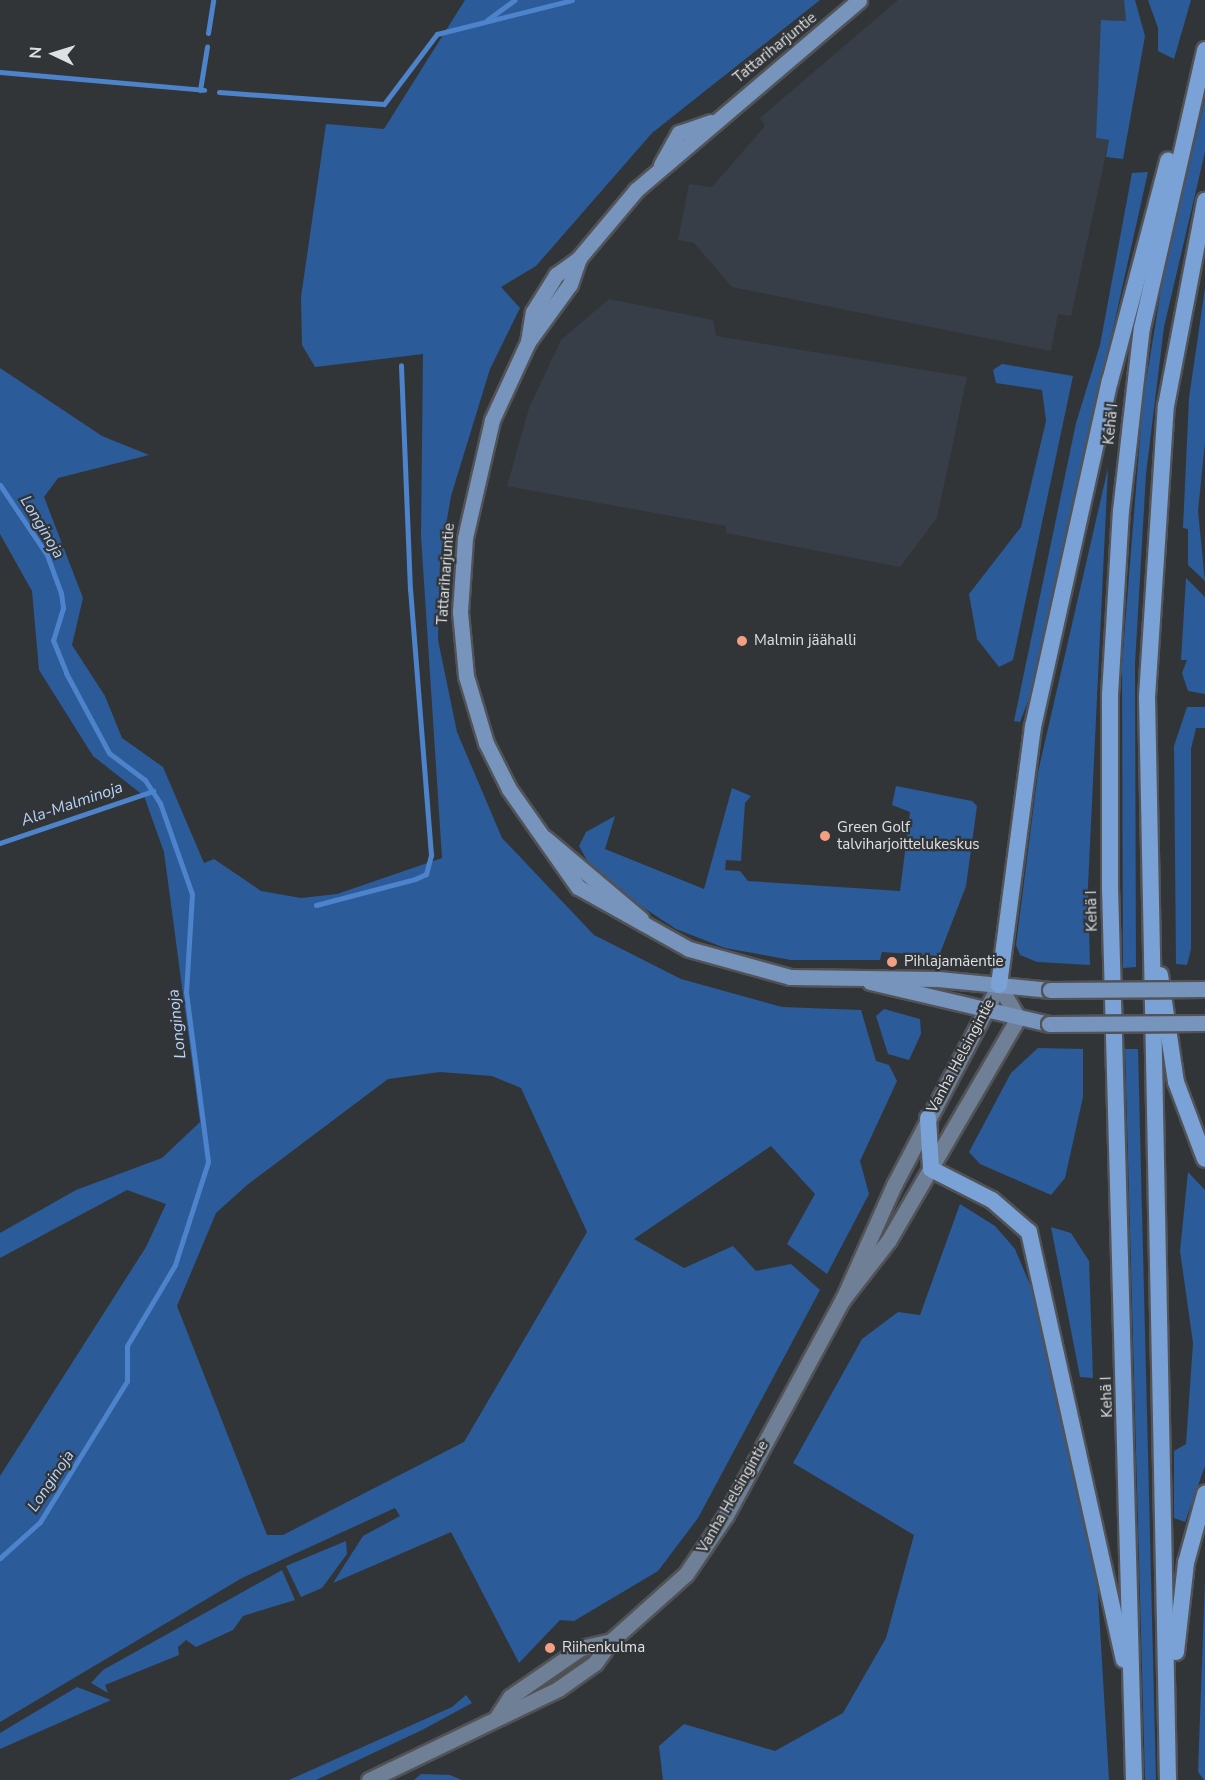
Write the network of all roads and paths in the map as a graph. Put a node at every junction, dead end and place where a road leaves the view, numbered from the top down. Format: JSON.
{"nodes":[{"id":1,"x":858,"y":0,"type":"edge"},
{"id":2,"x":1205,"y":50,"type":"edge"},
{"id":3,"x":1187,"y":116,"type":"junction"},
{"id":4,"x":1205,"y":201,"type":"edge"},
{"id":5,"x":1148,"y":888,"type":"junction"},
{"id":6,"x":864,"y":980,"type":"junction"},
{"id":7,"x":999,"y":985,"type":"junction"},
{"id":8,"x":1205,"y":989,"type":"edge"},
{"id":9,"x":983,"y":1009,"type":"junction"},
{"id":10,"x":1018,"y":1018,"type":"junction"},
{"id":11,"x":1205,"y":1023,"type":"edge"},
{"id":12,"x":928,"y":1118,"type":"junction"},
{"id":13,"x":1205,"y":1159,"type":"edge"},
{"id":14,"x":931,"y":1170,"type":"junction"},
{"id":15,"x":843,"y":1299,"type":"junction"},
{"id":16,"x":1205,"y":1494,"type":"edge"},
{"id":17,"x":1133,"y":1705,"type":"junction"},
{"id":18,"x":1168,"y":1716,"type":"junction"},
{"id":19,"x":369,"y":1780,"type":"edge"},
{"id":20,"x":1134,"y":1780,"type":"edge"},
{"id":21,"x":1168,"y":1780,"type":"edge"}],
"edges":[{"from":1,"to":6,"type":"main road","name":"Tattariharjuntie"},
{"from":2,"to":3,"type":"highway","name":"Kehä I"},
{"from":3,"to":7,"type":"highway"},
{"from":3,"to":17,"type":"highway","name":"Kehä I"},
{"from":4,"to":5,"type":"highway"},
{"from":5,"to":13,"type":"highway"},
{"from":5,"to":18,"type":"highway"},
{"from":6,"to":7,"type":"main road","name":"Tattariharjuntie"},
{"from":6,"to":9,"type":"main road","name":"Tattariharjuntie"},
{"from":7,"to":8,"type":"main road","bridge":true},
{"from":7,"to":9,"type":"main road","name":"Vanha Helsingintie"},
{"from":7,"to":10,"type":"main road","name":"Vanha Helsingintie"},
{"from":9,"to":10,"type":"main road"},
{"from":9,"to":12,"type":"main road","name":"Vanha Helsingintie"},
{"from":10,"to":11,"type":"main road","bridge":true},
{"from":10,"to":14,"type":"main road","name":"Vanha Helsingintie"},
{"from":12,"to":14,"type":"highway"},
{"from":12,"to":15,"type":"main road","name":"Vanha Helsingintie"},
{"from":14,"to":15,"type":"main road","name":"Vanha Helsingintie"},
{"from":14,"to":17,"type":"highway"},
{"from":15,"to":19,"type":"main road","name":"Vanha Helsingintie"},
{"from":16,"to":18,"type":"highway"},
{"from":17,"to":20,"type":"highway","name":"Kehä I"},
{"from":18,"to":21,"type":"highway"}]}
